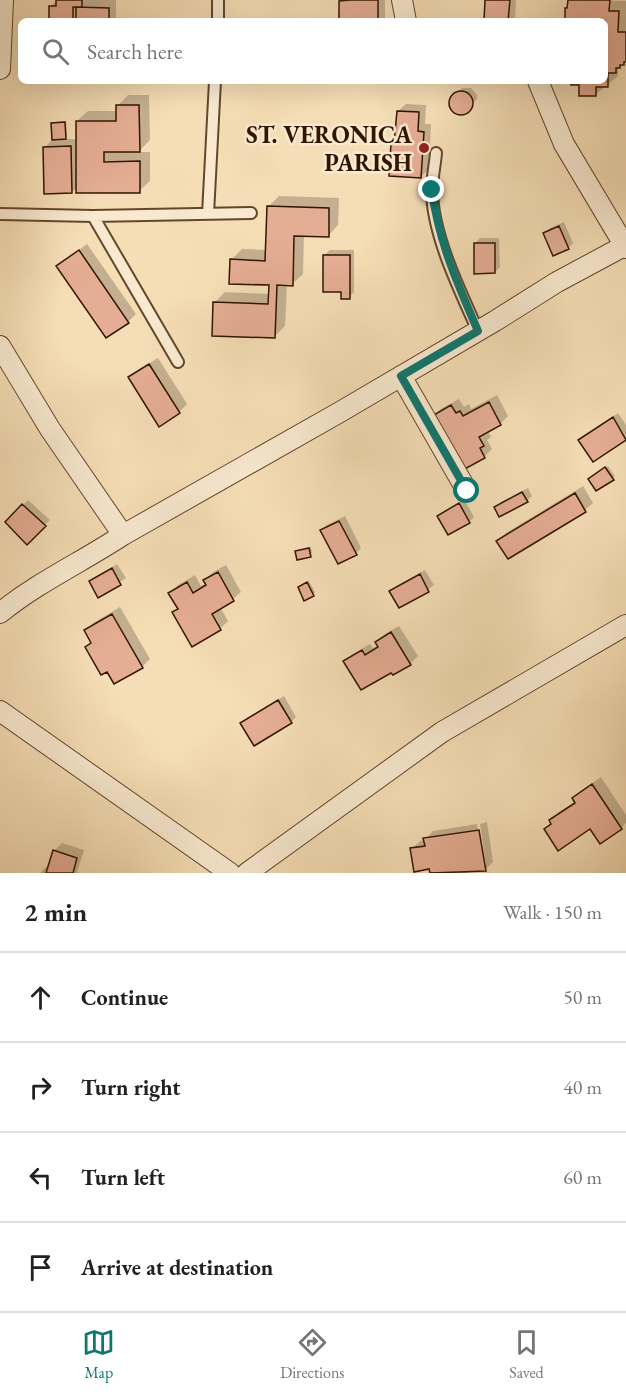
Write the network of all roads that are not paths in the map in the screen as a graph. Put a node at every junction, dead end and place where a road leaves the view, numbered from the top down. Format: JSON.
{"nodes":[{"id":1,"x":3,"y":0,"type":"edge"},
{"id":2,"x":218,"y":0,"type":"edge"},
{"id":3,"x":402,"y":0,"type":"edge"},
{"id":4,"x":218,"y":18,"type":"edge"},
{"id":5,"x":405,"y":18,"type":"edge"},
{"id":6,"x":0,"y":69,"type":"edge"},
{"id":7,"x":215,"y":84,"type":"edge"},
{"id":8,"x":539,"y":84,"type":"edge"},
{"id":9,"x":436,"y":153,"type":"dead end"},
{"id":10,"x":251,"y":213,"type":"dead end"},
{"id":11,"x":0,"y":214,"type":"edge"},
{"id":12,"x":208,"y":214,"type":"junction"},
{"id":13,"x":93,"y":216,"type":"junction"},
{"id":14,"x":626,"y":247,"type":"edge"},
{"id":15,"x":478,"y":331,"type":"junction"},
{"id":16,"x":0,"y":346,"type":"edge"},
{"id":17,"x":178,"y":362,"type":"dead end"},
{"id":18,"x":401,"y":376,"type":"junction"},
{"id":19,"x":467,"y":491,"type":"dead end"},
{"id":20,"x":123,"y":535,"type":"junction"},
{"id":21,"x":0,"y":613,"type":"edge"},
{"id":22,"x":626,"y":625,"type":"edge"},
{"id":23,"x":0,"y":711,"type":"edge"},
{"id":24,"x":230,"y":873,"type":"edge"},
{"id":25,"x":247,"y":873,"type":"edge"}],
"edges":[{"from":1,"to":6,"type":"street"},
{"from":2,"to":4,"type":"lane"},
{"from":3,"to":5,"type":"street"},
{"from":7,"to":12,"type":"lane"},
{"from":8,"to":14,"type":"street"},
{"from":9,"to":15,"type":"lane"},
{"from":10,"to":12,"type":"lane"},
{"from":11,"to":13,"type":"lane"},
{"from":12,"to":13,"type":"lane"},
{"from":13,"to":17,"type":"lane"},
{"from":14,"to":15,"type":"street"},
{"from":15,"to":18,"type":"street"},
{"from":16,"to":20,"type":"street"},
{"from":18,"to":19,"type":"street"},
{"from":18,"to":20,"type":"street"},
{"from":20,"to":21,"type":"street"},
{"from":22,"to":25,"type":"street"},
{"from":23,"to":24,"type":"street"}]}
